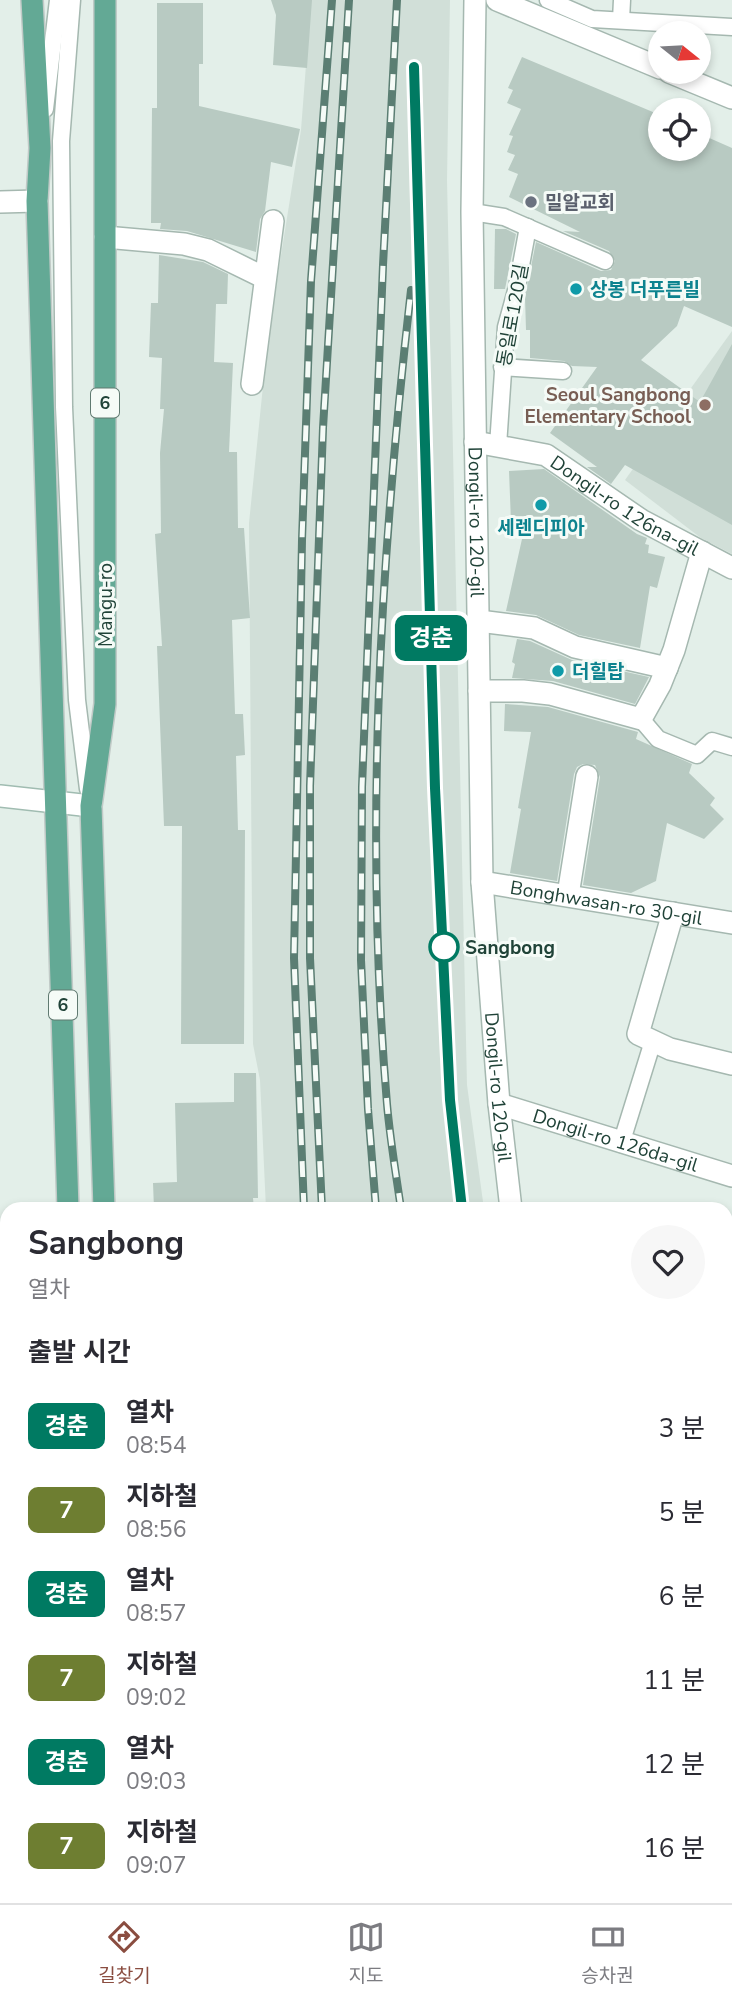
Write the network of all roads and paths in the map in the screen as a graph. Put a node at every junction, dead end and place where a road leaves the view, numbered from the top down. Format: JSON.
{"nodes":[{"id":1,"x":32,"y":0,"type":"edge"},
{"id":2,"x":58,"y":0,"type":"edge"},
{"id":3,"x":72,"y":0,"type":"edge"},
{"id":4,"x":106,"y":0,"type":"edge"},
{"id":5,"x":475,"y":0,"type":"edge"},
{"id":6,"x":497,"y":0,"type":"edge"},
{"id":7,"x":548,"y":0,"type":"edge"},
{"id":8,"x":622,"y":0,"type":"edge"},
{"id":9,"x":621,"y":20,"type":"junction"},
{"id":10,"x":732,"y":27,"type":"edge"},
{"id":11,"x":648,"y":63,"type":"edge"},
{"id":12,"x":698,"y":84,"type":"edge"},
{"id":13,"x":732,"y":98,"type":"edge"},
{"id":14,"x":40,"y":148,"type":"junction"},
{"id":15,"x":37,"y":201,"type":"junction"},
{"id":16,"x":0,"y":202,"type":"edge"},
{"id":17,"x":472,"y":212,"type":"junction"},
{"id":18,"x":273,"y":221,"type":"dead end"},
{"id":19,"x":528,"y":227,"type":"junction"},
{"id":20,"x":105,"y":237,"type":"junction"},
{"id":21,"x":606,"y":261,"type":"dead end"},
{"id":22,"x":265,"y":278,"type":"junction"},
{"id":23,"x":502,"y":367,"type":"junction"},
{"id":24,"x":564,"y":371,"type":"dead end"},
{"id":25,"x":252,"y":384,"type":"dead end"},
{"id":26,"x":475,"y":442,"type":"junction"},
{"id":27,"x":498,"y":446,"type":"junction"},
{"id":28,"x":702,"y":552,"type":"junction"},
{"id":29,"x":732,"y":568,"type":"edge"},
{"id":30,"x":479,"y":621,"type":"junction"},
{"id":31,"x":667,"y":668,"type":"junction"},
{"id":32,"x":478,"y":691,"type":"junction"},
{"id":33,"x":641,"y":719,"type":"junction"},
{"id":34,"x":732,"y":747,"type":"edge"},
{"id":35,"x":587,"y":776,"type":"dead end"},
{"id":36,"x":0,"y":796,"type":"edge"},
{"id":37,"x":58,"y":801,"type":"junction"},
{"id":38,"x":91,"y":806,"type":"junction"},
{"id":39,"x":482,"y":882,"type":"junction"},
{"id":40,"x":568,"y":895,"type":"junction"},
{"id":41,"x":673,"y":913,"type":"junction"},
{"id":42,"x":732,"y":923,"type":"edge"},
{"id":43,"x":653,"y":1041,"type":"junction"},
{"id":44,"x":732,"y":1064,"type":"edge"},
{"id":45,"x":499,"y":1104,"type":"junction"},
{"id":46,"x":621,"y":1144,"type":"junction"},
{"id":47,"x":732,"y":1176,"type":"edge"},
{"id":48,"x":68,"y":1202,"type":"edge"},
{"id":49,"x":104,"y":1202,"type":"edge"},
{"id":50,"x":514,"y":1202,"type":"edge"}],
"edges":[{"from":1,"to":14,"type":"main road","number":"6"},
{"from":2,"to":14,"type":"lane"},
{"from":3,"to":38,"type":"lane"},
{"from":4,"to":20,"type":"main road","name":"Mangu-ro","number":"6"},
{"from":5,"to":17,"type":"street","name":"Dongil-ro 120-gil"},
{"from":6,"to":11,"type":"street"},
{"from":7,"to":9,"type":"lane"},
{"from":8,"to":9,"type":"lane"},
{"from":9,"to":10,"type":"lane"},
{"from":12,"to":13,"type":"street"},
{"from":14,"to":15,"type":"main road","number":"6"},
{"from":15,"to":16,"type":"street"},
{"from":15,"to":37,"type":"main road","number":"6"},
{"from":17,"to":19,"type":"lane"},
{"from":17,"to":26,"type":"street","name":"Dongil-ro 120-gil"},
{"from":18,"to":22,"type":"street"},
{"from":19,"to":21,"type":"lane"},
{"from":19,"to":23,"type":"lane","name":"동일로120길"},
{"from":20,"to":22,"type":"street"},
{"from":20,"to":38,"type":"main road","name":"Mangu-ro","number":"6"},
{"from":22,"to":25,"type":"street"},
{"from":23,"to":24,"type":"lane"},
{"from":23,"to":27,"type":"lane","name":"동일로120길"},
{"from":26,"to":27,"type":"street","name":"Dongil-ro 126na-gil"},
{"from":26,"to":30,"type":"street","name":"Dongil-ro 120-gil"},
{"from":27,"to":28,"type":"street","name":"Dongil-ro 126na-gil"},
{"from":28,"to":29,"type":"street","name":"Dongil-ro 126na-gil"},
{"from":28,"to":31,"type":"street"},
{"from":30,"to":31,"type":"street"},
{"from":30,"to":32,"type":"street","name":"Dongil-ro 120-gil"},
{"from":31,"to":33,"type":"street"},
{"from":32,"to":33,"type":"street"},
{"from":32,"to":39,"type":"street","name":"Dongil-ro 120-gil"},
{"from":33,"to":34,"type":"lane"},
{"from":35,"to":40,"type":"street"},
{"from":36,"to":37,"type":"street"},
{"from":37,"to":38,"type":"street"},
{"from":37,"to":48,"type":"main road","number":"6"},
{"from":38,"to":49,"type":"main road","name":"Mangu-ro","number":"6"},
{"from":39,"to":40,"type":"street","name":"Bonghwasan-ro 30-gil"},
{"from":39,"to":45,"type":"street","name":"Dongil-ro 120-gil"},
{"from":40,"to":41,"type":"street","name":"Bonghwasan-ro 30-gil"},
{"from":41,"to":42,"type":"street","name":"Bonghwasan-ro 30-gil"},
{"from":41,"to":43,"type":"street"},
{"from":43,"to":44,"type":"street"},
{"from":43,"to":46,"type":"lane"},
{"from":45,"to":46,"type":"street","name":"Dongil-ro 126da-gil"},
{"from":45,"to":50,"type":"street","name":"Dongil-ro 120-gil"},
{"from":46,"to":47,"type":"street","name":"Dongil-ro 126da-gil"}]}
